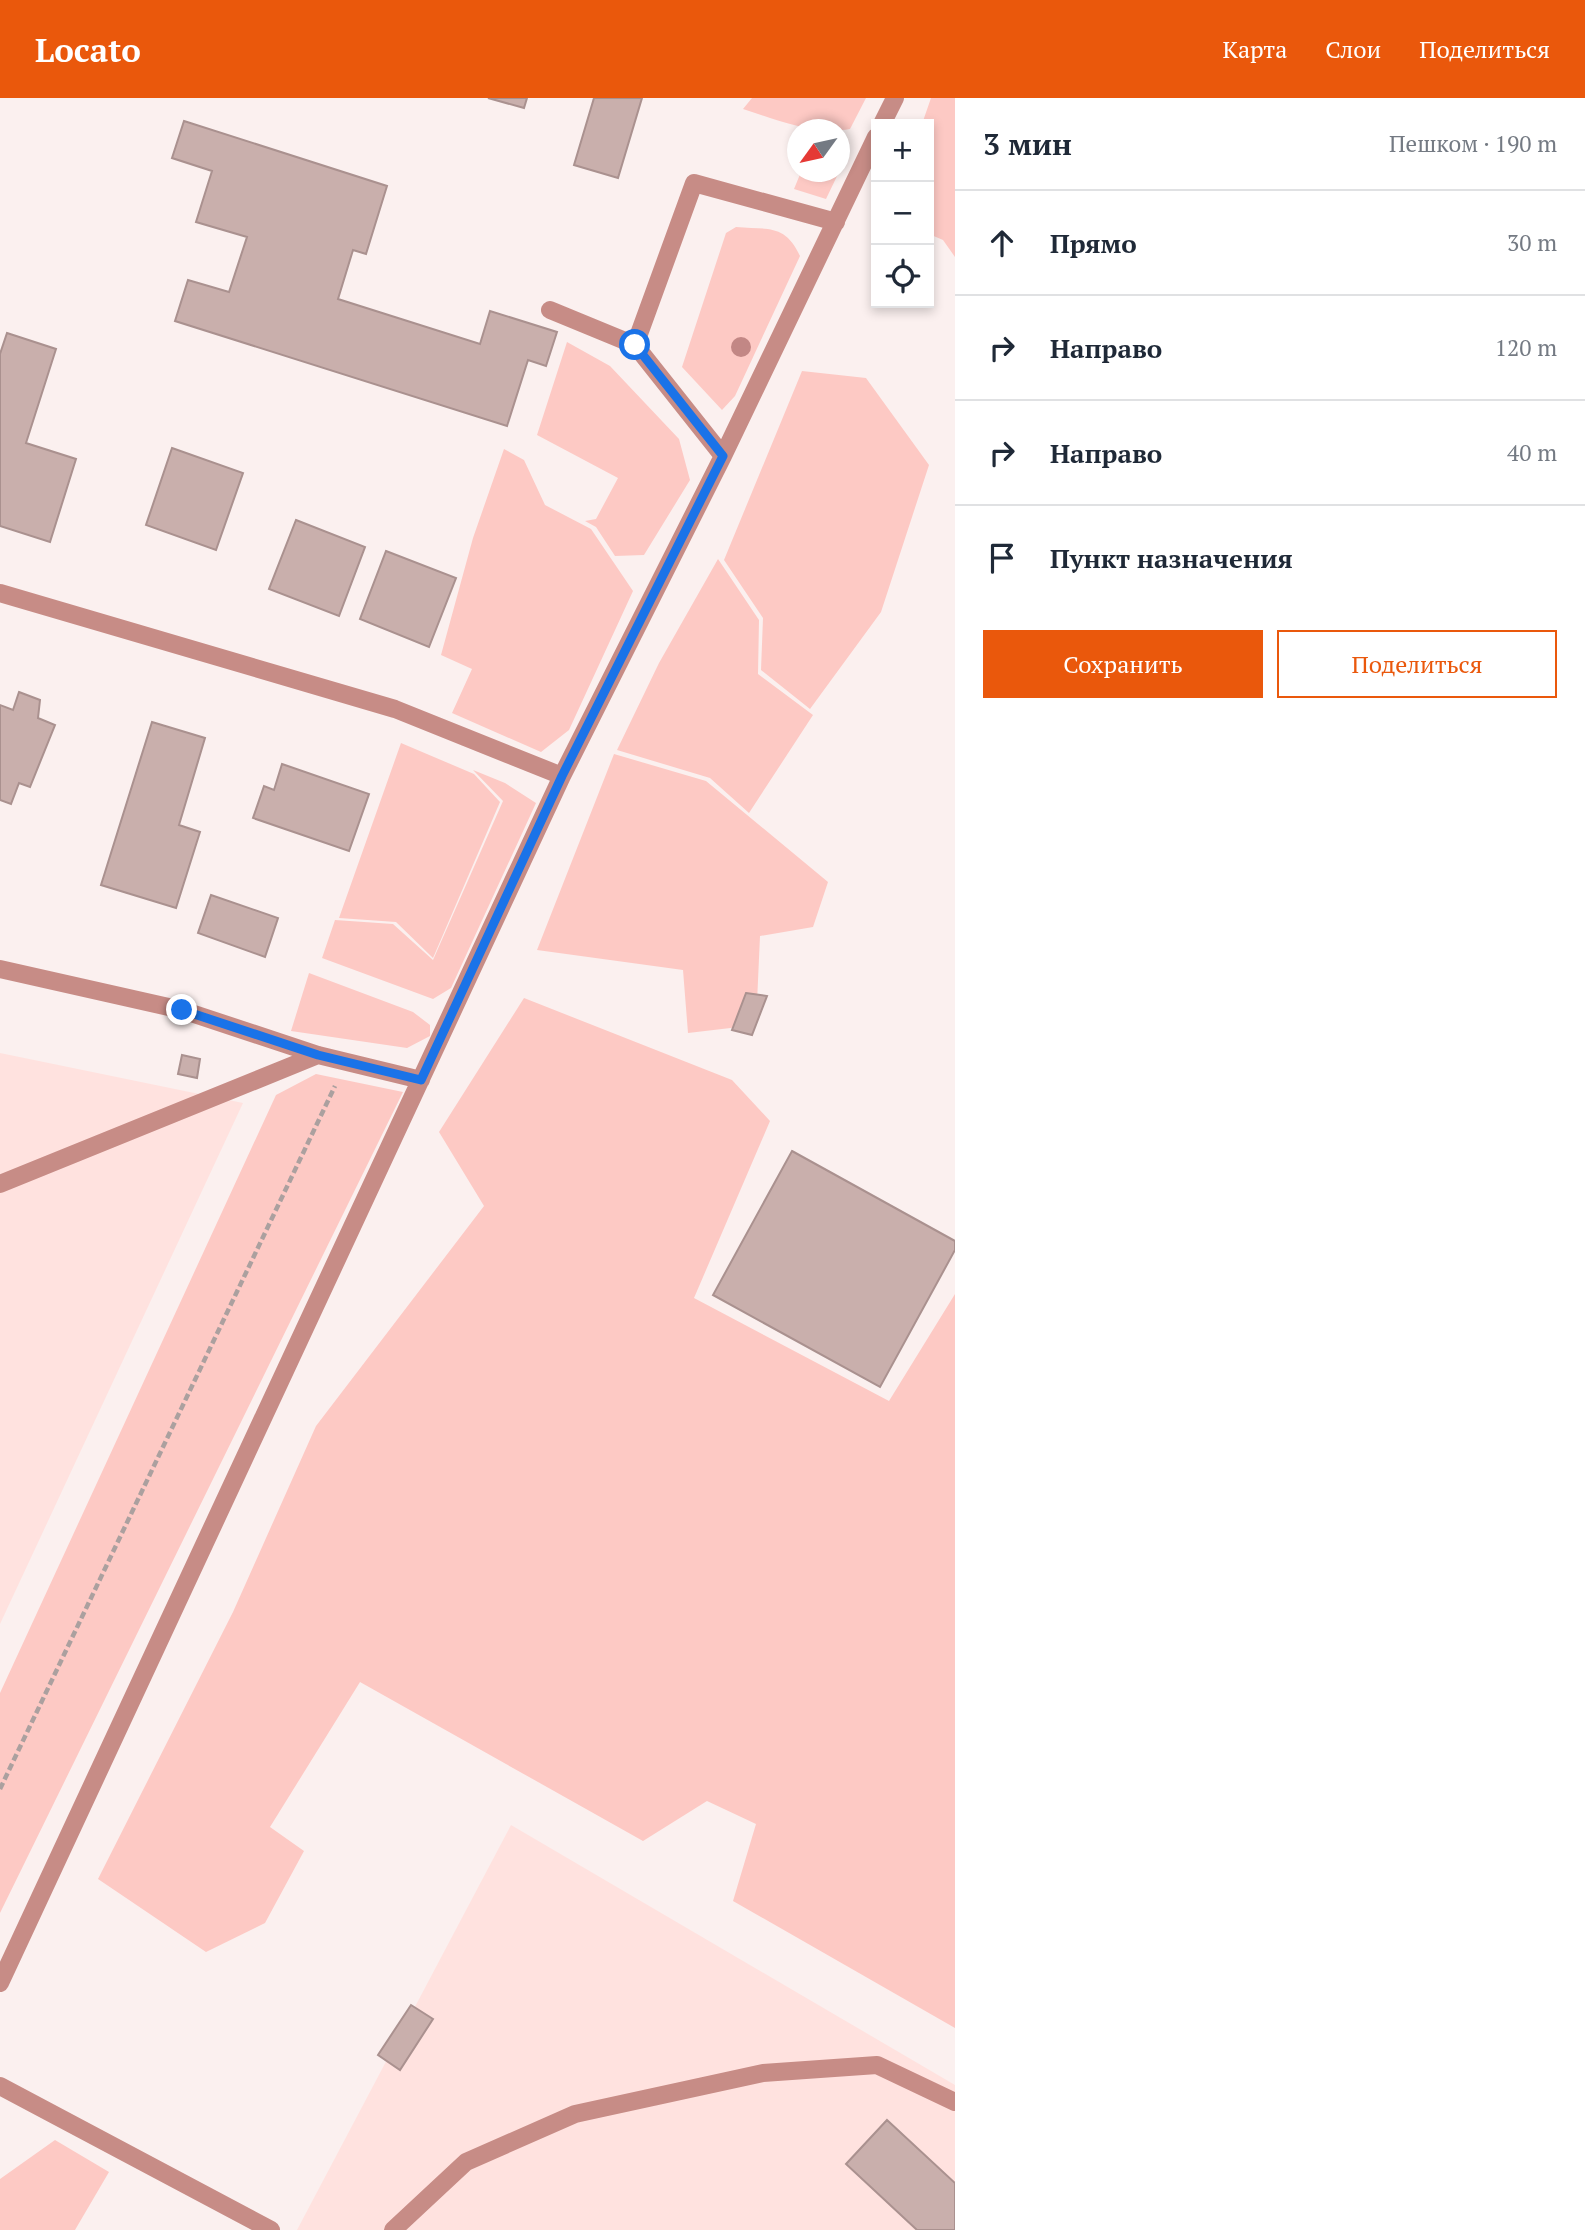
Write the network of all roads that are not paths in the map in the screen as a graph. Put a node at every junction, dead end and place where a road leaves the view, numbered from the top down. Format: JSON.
{"nodes":[{"id":1,"x":895,"y":98,"type":"edge"},
{"id":2,"x":884,"y":119,"type":"edge"},
{"id":3,"x":871,"y":148,"type":"edge"},
{"id":4,"x":836,"y":222,"type":"junction"},
{"id":5,"x":550,"y":310,"type":"dead end"},
{"id":6,"x":635,"y":345,"type":"junction"},
{"id":7,"x":723,"y":456,"type":"junction"},
{"id":8,"x":0,"y":593,"type":"edge"},
{"id":9,"x":562,"y":776,"type":"junction"},
{"id":10,"x":0,"y":969,"type":"edge"},
{"id":11,"x":318,"y":1055,"type":"junction"},
{"id":12,"x":421,"y":1080,"type":"junction"},
{"id":13,"x":0,"y":1184,"type":"edge"},
{"id":14,"x":0,"y":1983,"type":"edge"},
{"id":15,"x":0,"y":2086,"type":"edge"},
{"id":16,"x":955,"y":2102,"type":"edge"},
{"id":17,"x":271,"y":2230,"type":"edge"},
{"id":18,"x":393,"y":2230,"type":"edge"}],
"edges":[{"from":1,"to":2,"type":"street"},
{"from":3,"to":4,"type":"street"},
{"from":4,"to":6,"type":"street"},
{"from":4,"to":7,"type":"street"},
{"from":5,"to":6,"type":"street"},
{"from":6,"to":7,"type":"street"},
{"from":7,"to":9,"type":"street"},
{"from":8,"to":9,"type":"street"},
{"from":9,"to":12,"type":"street"},
{"from":10,"to":11,"type":"street"},
{"from":11,"to":12,"type":"street"},
{"from":11,"to":13,"type":"street"},
{"from":12,"to":14,"type":"street"},
{"from":15,"to":17,"type":"street"},
{"from":16,"to":18,"type":"street"}]}
